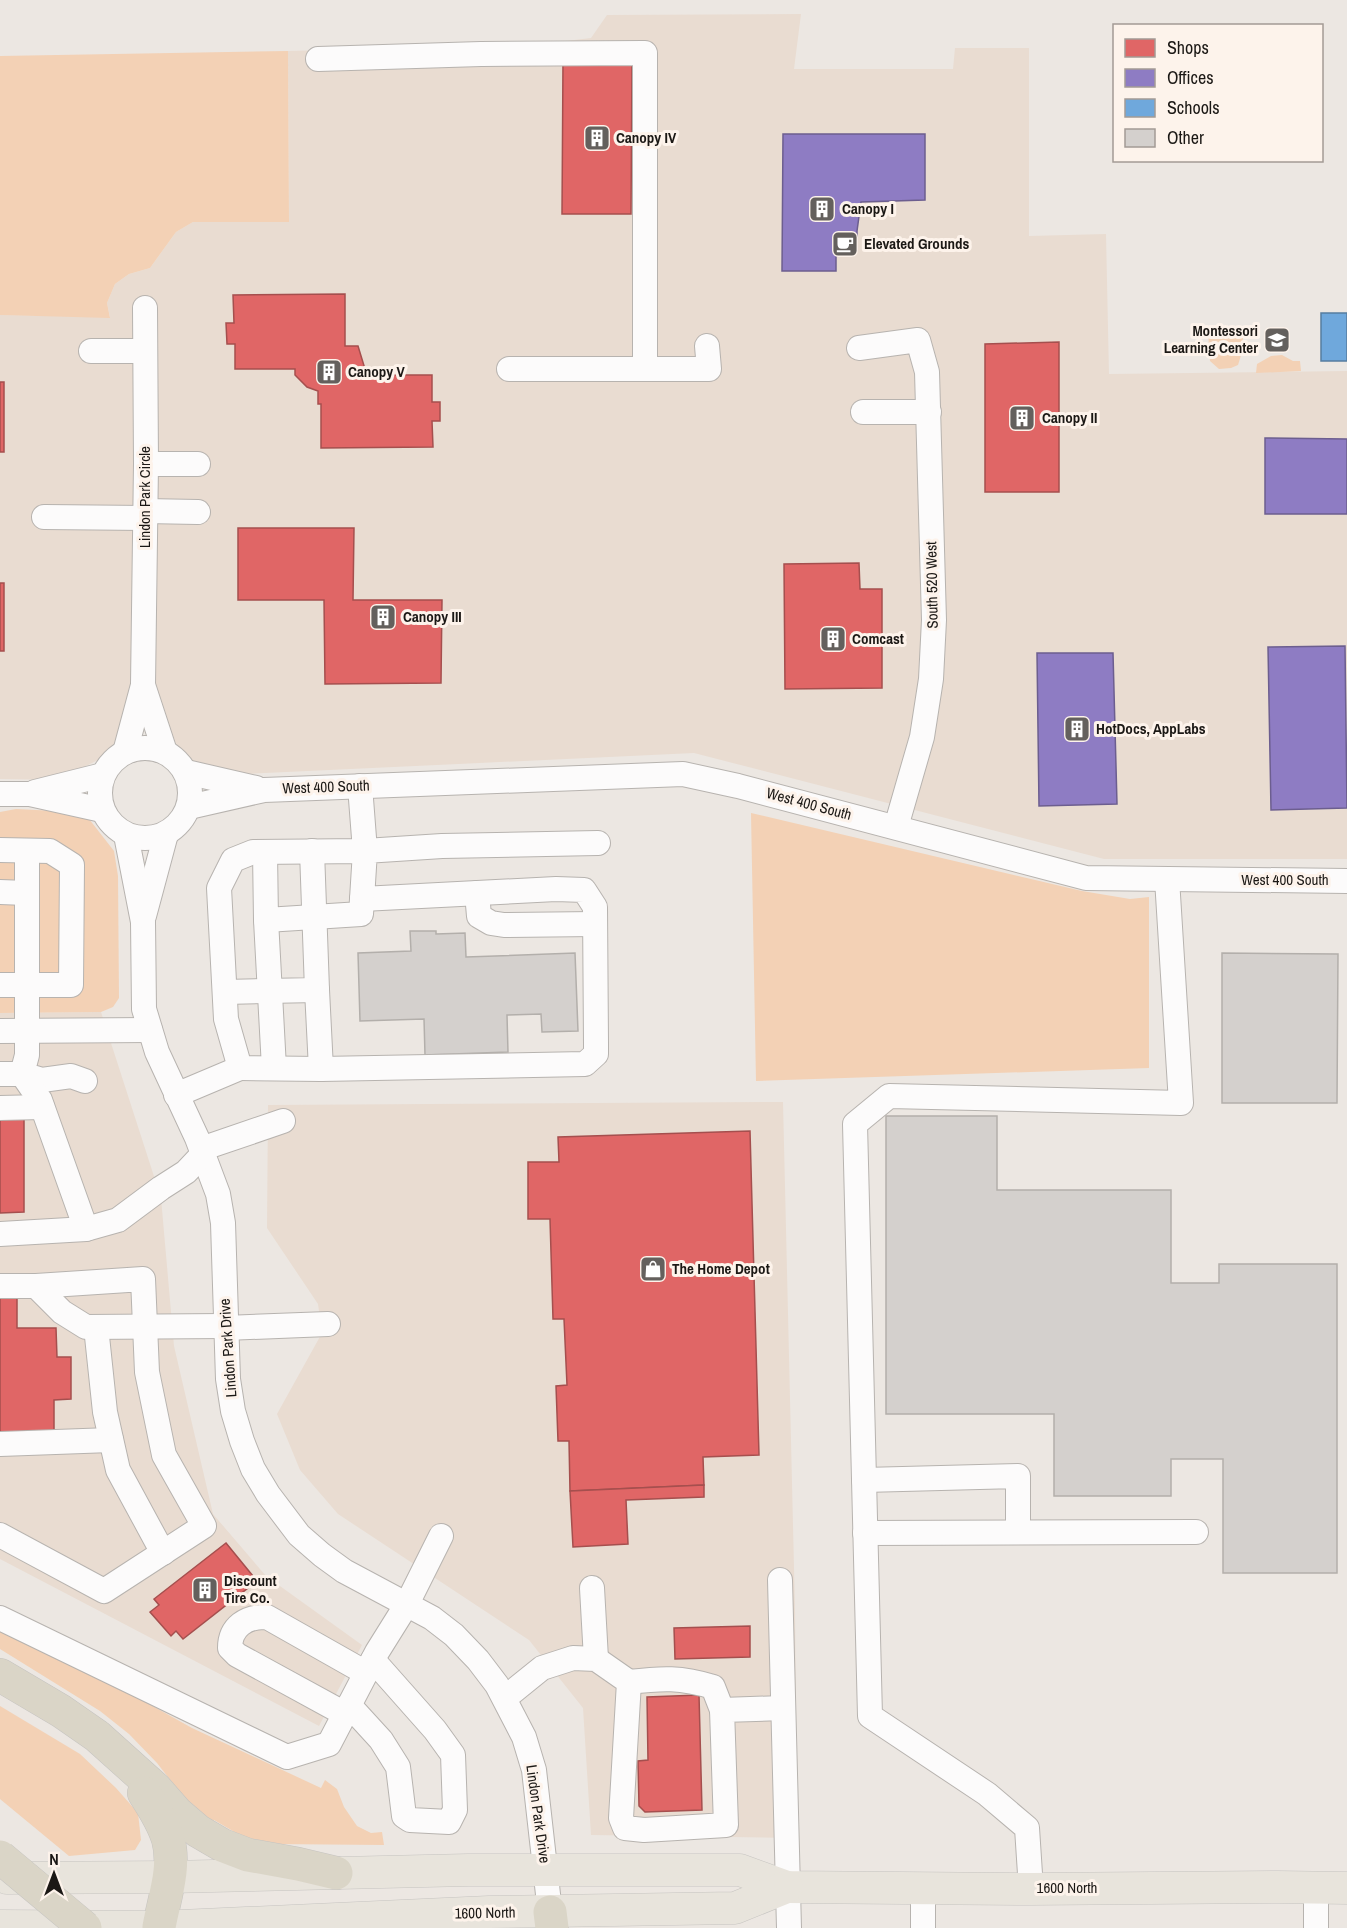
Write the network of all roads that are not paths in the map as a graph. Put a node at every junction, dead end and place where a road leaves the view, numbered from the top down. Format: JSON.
{"nodes":[{"id":1,"x":318,"y":59,"type":"dead end"},
{"id":2,"x":145,"y":308,"type":"dead end"},
{"id":3,"x":707,"y":346,"type":"dead end"},
{"id":4,"x":859,"y":348,"type":"dead end"},
{"id":5,"x":91,"y":351,"type":"dead end"},
{"id":6,"x":145,"y":351,"type":"junction"},
{"id":7,"x":509,"y":369,"type":"dead end"},
{"id":8,"x":645,"y":369,"type":"junction"},
{"id":9,"x":863,"y":412,"type":"dead end"},
{"id":10,"x":928,"y":412,"type":"junction"},
{"id":11,"x":146,"y":464,"type":"junction"},
{"id":12,"x":198,"y":464,"type":"dead end"},
{"id":13,"x":198,"y":512,"type":"dead end"},
{"id":14,"x":145,"y":515,"type":"junction"},
{"id":15,"x":44,"y":517,"type":"dead end"},
{"id":16,"x":143,"y":685,"type":"junction"},
{"id":17,"x":124,"y":752,"type":"junction"},
{"id":18,"x":165,"y":752,"type":"junction"},
{"id":19,"x":186,"y":772,"type":"junction"},
{"id":20,"x":103,"y":776,"type":"junction"},
{"id":21,"x":360,"y":786,"type":"junction"},
{"id":22,"x":264,"y":790,"type":"junction"},
{"id":23,"x":0,"y":794,"type":"edge"},
{"id":24,"x":30,"y":794,"type":"junction"},
{"id":25,"x":189,"y":807,"type":"junction"},
{"id":26,"x":102,"y":810,"type":"junction"},
{"id":27,"x":896,"y":826,"type":"junction"},
{"id":28,"x":166,"y":834,"type":"junction"},
{"id":29,"x":126,"y":835,"type":"junction"},
{"id":30,"x":598,"y":843,"type":"dead end"},
{"id":31,"x":0,"y":850,"type":"edge"},
{"id":32,"x":27,"y":850,"type":"junction"},
{"id":33,"x":365,"y":850,"type":"junction"},
{"id":34,"x":312,"y":851,"type":"junction"},
{"id":35,"x":265,"y":852,"type":"junction"},
{"id":36,"x":1167,"y":879,"type":"junction"},
{"id":37,"x":1347,"y":881,"type":"edge"},
{"id":38,"x":0,"y":892,"type":"edge"},
{"id":39,"x":27,"y":892,"type":"junction"},
{"id":40,"x":477,"y":893,"type":"junction"},
{"id":41,"x":362,"y":899,"type":"junction"},
{"id":42,"x":315,"y":917,"type":"junction"},
{"id":43,"x":266,"y":920,"type":"junction"},
{"id":44,"x":143,"y":922,"type":"junction"},
{"id":45,"x":595,"y":924,"type":"junction"},
{"id":46,"x":0,"y":985,"type":"edge"},
{"id":47,"x":26,"y":985,"type":"junction"},
{"id":48,"x":270,"y":990,"type":"junction"},
{"id":49,"x":317,"y":990,"type":"junction"},
{"id":50,"x":225,"y":992,"type":"junction"},
{"id":51,"x":150,"y":1030,"type":"junction"},
{"id":52,"x":0,"y":1031,"type":"edge"},
{"id":53,"x":26,"y":1031,"type":"junction"},
{"id":54,"x":240,"y":1068,"type":"junction"},
{"id":55,"x":274,"y":1068,"type":"junction"},
{"id":56,"x":321,"y":1069,"type":"junction"},
{"id":57,"x":85,"y":1081,"type":"dead end"},
{"id":58,"x":27,"y":1089,"type":"edge"},
{"id":59,"x":0,"y":1090,"type":"edge"},
{"id":60,"x":176,"y":1095,"type":"junction"},
{"id":61,"x":0,"y":1100,"type":"edge"},
{"id":62,"x":0,"y":1108,"type":"edge"},
{"id":63,"x":283,"y":1120,"type":"dead end"},
{"id":64,"x":202,"y":1152,"type":"junction"},
{"id":65,"x":86,"y":1229,"type":"junction"},
{"id":66,"x":0,"y":1233,"type":"edge"},
{"id":67,"x":0,"y":1286,"type":"edge"},
{"id":68,"x":36,"y":1286,"type":"junction"},
{"id":69,"x":328,"y":1324,"type":"dead end"},
{"id":70,"x":96,"y":1327,"type":"junction"},
{"id":71,"x":146,"y":1327,"type":"junction"},
{"id":72,"x":225,"y":1327,"type":"junction"},
{"id":73,"x":111,"y":1440,"type":"junction"},
{"id":74,"x":0,"y":1444,"type":"edge"},
{"id":75,"x":864,"y":1480,"type":"junction"},
{"id":76,"x":1018,"y":1532,"type":"junction"},
{"id":77,"x":1196,"y":1532,"type":"dead end"},
{"id":78,"x":865,"y":1533,"type":"junction"},
{"id":79,"x":0,"y":1535,"type":"edge"},
{"id":80,"x":441,"y":1536,"type":"dead end"},
{"id":81,"x":163,"y":1553,"type":"junction"},
{"id":82,"x":780,"y":1580,"type":"dead end"},
{"id":83,"x":592,"y":1588,"type":"dead end"},
{"id":84,"x":406,"y":1604,"type":"junction"},
{"id":85,"x":0,"y":1618,"type":"edge"},
{"id":86,"x":596,"y":1659,"type":"junction"},
{"id":87,"x":370,"y":1667,"type":"junction"},
{"id":88,"x":0,"y":1675,"type":"edge"},
{"id":89,"x":628,"y":1682,"type":"junction"},
{"id":90,"x":505,"y":1698,"type":"junction"},
{"id":91,"x":783,"y":1708,"type":"junction"},
{"id":92,"x":347,"y":1710,"type":"junction"},
{"id":93,"x":722,"y":1710,"type":"junction"},
{"id":94,"x":126,"y":1763,"type":"junction"},
{"id":95,"x":0,"y":1857,"type":"edge"},
{"id":96,"x":547,"y":1869,"type":"junction"},
{"id":97,"x":336,"y":1873,"type":"junction"},
{"id":98,"x":169,"y":1877,"type":"junction"},
{"id":99,"x":0,"y":1878,"type":"edge"},
{"id":100,"x":787,"y":1887,"type":"junction"},
{"id":101,"x":923,"y":1888,"type":"junction"},
{"id":102,"x":1316,"y":1888,"type":"junction"},
{"id":103,"x":1347,"y":1888,"type":"edge"},
{"id":104,"x":1031,"y":1889,"type":"junction"},
{"id":105,"x":551,"y":1920,"type":"edge"},
{"id":106,"x":0,"y":1926,"type":"edge"},
{"id":107,"x":159,"y":1927,"type":"edge"},
{"id":108,"x":85,"y":1928,"type":"edge"},
{"id":109,"x":789,"y":1928,"type":"edge"},
{"id":110,"x":923,"y":1928,"type":"edge"},
{"id":111,"x":1316,"y":1928,"type":"edge"}],
"edges":[{"from":1,"to":8,"type":"street"},
{"from":2,"to":6,"type":"street","name":"Lindon Park Circle"},
{"from":3,"to":8,"type":"street"},
{"from":4,"to":10,"type":"street","name":"South 520 West"},
{"from":5,"to":6,"type":"street"},
{"from":6,"to":11,"type":"street","name":"Lindon Park Circle"},
{"from":7,"to":8,"type":"street"},
{"from":9,"to":10,"type":"street"},
{"from":10,"to":27,"type":"street","name":"South 520 West"},
{"from":11,"to":12,"type":"street"},
{"from":11,"to":14,"type":"street","name":"Lindon Park Circle"},
{"from":13,"to":14,"type":"street"},
{"from":14,"to":15,"type":"street"},
{"from":14,"to":16,"type":"street","name":"Lindon Park Circle"},
{"from":16,"to":17,"type":"street"},
{"from":16,"to":18,"type":"street"},
{"from":17,"to":18,"type":"street"},
{"from":17,"to":20,"type":"street"},
{"from":18,"to":19,"type":"street"},
{"from":19,"to":22,"type":"street","name":"West 400 South"},
{"from":19,"to":25,"type":"street"},
{"from":20,"to":24,"type":"street"},
{"from":20,"to":26,"type":"street"},
{"from":21,"to":22,"type":"street","name":"West 400 South"},
{"from":21,"to":27,"type":"street","name":"West 400 South"},
{"from":21,"to":33,"type":"street"},
{"from":22,"to":25,"type":"street","name":"West 400 South"},
{"from":23,"to":24,"type":"street"},
{"from":24,"to":26,"type":"street"},
{"from":25,"to":28,"type":"street"},
{"from":26,"to":29,"type":"street"},
{"from":27,"to":36,"type":"street","name":"West 400 South"},
{"from":28,"to":29,"type":"street"},
{"from":28,"to":44,"type":"street","name":"Lindon Park Drive"},
{"from":29,"to":44,"type":"street","name":"Lindon Park Drive"},
{"from":30,"to":33,"type":"street"},
{"from":31,"to":32,"type":"street"},
{"from":32,"to":39,"type":"street"},
{"from":32,"to":47,"type":"street"},
{"from":33,"to":34,"type":"street"},
{"from":33,"to":41,"type":"street"},
{"from":34,"to":35,"type":"street"},
{"from":34,"to":42,"type":"street"},
{"from":35,"to":43,"type":"street"},
{"from":35,"to":50,"type":"street"},
{"from":36,"to":37,"type":"street","name":"West 400 South"},
{"from":36,"to":75,"type":"street"},
{"from":38,"to":39,"type":"street"},
{"from":39,"to":47,"type":"street"},
{"from":40,"to":41,"type":"street"},
{"from":40,"to":45,"type":"street"},
{"from":40,"to":45,"type":"street"},
{"from":41,"to":42,"type":"street"},
{"from":42,"to":43,"type":"street"},
{"from":42,"to":49,"type":"street"},
{"from":43,"to":48,"type":"street"},
{"from":44,"to":51,"type":"street","name":"Lindon Park Drive"},
{"from":45,"to":56,"type":"street"},
{"from":46,"to":47,"type":"street"},
{"from":47,"to":53,"type":"street"},
{"from":48,"to":49,"type":"street"},
{"from":48,"to":50,"type":"street"},
{"from":48,"to":55,"type":"street"},
{"from":49,"to":56,"type":"street"},
{"from":50,"to":54,"type":"street"},
{"from":51,"to":53,"type":"street"},
{"from":51,"to":60,"type":"street","name":"Lindon Park Drive"},
{"from":52,"to":53,"type":"street"},
{"from":53,"to":58,"type":"street"},
{"from":54,"to":55,"type":"street"},
{"from":54,"to":60,"type":"street"},
{"from":55,"to":56,"type":"street"},
{"from":57,"to":58,"type":"street"},
{"from":58,"to":59,"type":"street"},
{"from":58,"to":61,"type":"street"},
{"from":58,"to":62,"type":"street"},
{"from":58,"to":65,"type":"street"},
{"from":60,"to":64,"type":"street","name":"Lindon Park Drive"},
{"from":63,"to":64,"type":"street"},
{"from":64,"to":65,"type":"street"},
{"from":64,"to":72,"type":"street","name":"Lindon Park Drive"},
{"from":65,"to":66,"type":"street"},
{"from":67,"to":68,"type":"street"},
{"from":68,"to":70,"type":"street"},
{"from":68,"to":71,"type":"street"},
{"from":69,"to":72,"type":"street"},
{"from":70,"to":71,"type":"street"},
{"from":70,"to":73,"type":"street"},
{"from":71,"to":72,"type":"street"},
{"from":71,"to":81,"type":"street"},
{"from":72,"to":84,"type":"street","name":"Lindon Park Drive"},
{"from":73,"to":74,"type":"street"},
{"from":73,"to":81,"type":"street"},
{"from":75,"to":76,"type":"street"},
{"from":75,"to":78,"type":"street"},
{"from":76,"to":77,"type":"street"},
{"from":76,"to":78,"type":"street"},
{"from":78,"to":104,"type":"street"},
{"from":79,"to":81,"type":"street"},
{"from":80,"to":84,"type":"street"},
{"from":82,"to":91,"type":"street"},
{"from":83,"to":86,"type":"street"},
{"from":84,"to":87,"type":"street"},
{"from":84,"to":90,"type":"street","name":"Lindon Park Drive"},
{"from":85,"to":92,"type":"street"},
{"from":86,"to":89,"type":"street"},
{"from":86,"to":90,"type":"street"},
{"from":87,"to":92,"type":"street"},
{"from":87,"to":92,"type":"street"},
{"from":87,"to":92,"type":"street"},
{"from":88,"to":94,"type":"highway"},
{"from":89,"to":93,"type":"street"},
{"from":89,"to":93,"type":"street"},
{"from":90,"to":96,"type":"street","name":"Lindon Park Drive"},
{"from":91,"to":93,"type":"street"},
{"from":91,"to":100,"type":"street"},
{"from":94,"to":97,"type":"highway"},
{"from":94,"to":98,"type":"highway"},
{"from":95,"to":108,"type":"highway","bridge":true},
{"from":96,"to":97,"type":"main road","name":"1600 North"},
{"from":96,"to":100,"type":"main road","name":"1600 North"},
{"from":96,"to":105,"type":"street","name":"Lindon Park Drive"},
{"from":97,"to":98,"type":"main road","name":"1600 North"},
{"from":98,"to":99,"type":"main road","name":"1600 North"},
{"from":98,"to":107,"type":"highway"},
{"from":100,"to":101,"type":"main road","name":"1600 North"},
{"from":100,"to":105,"type":"main road","name":"1600 North"},
{"from":100,"to":109,"type":"street"},
{"from":101,"to":104,"type":"main road","name":"1600 North"},
{"from":101,"to":110,"type":"street"},
{"from":102,"to":103,"type":"main road","name":"1600 North"},
{"from":102,"to":104,"type":"main road","name":"1600 North"},
{"from":102,"to":111,"type":"street"},
{"from":105,"to":107,"type":"main road","name":"1600 North"},
{"from":106,"to":107,"type":"main road","name":"1600 North"}]}
